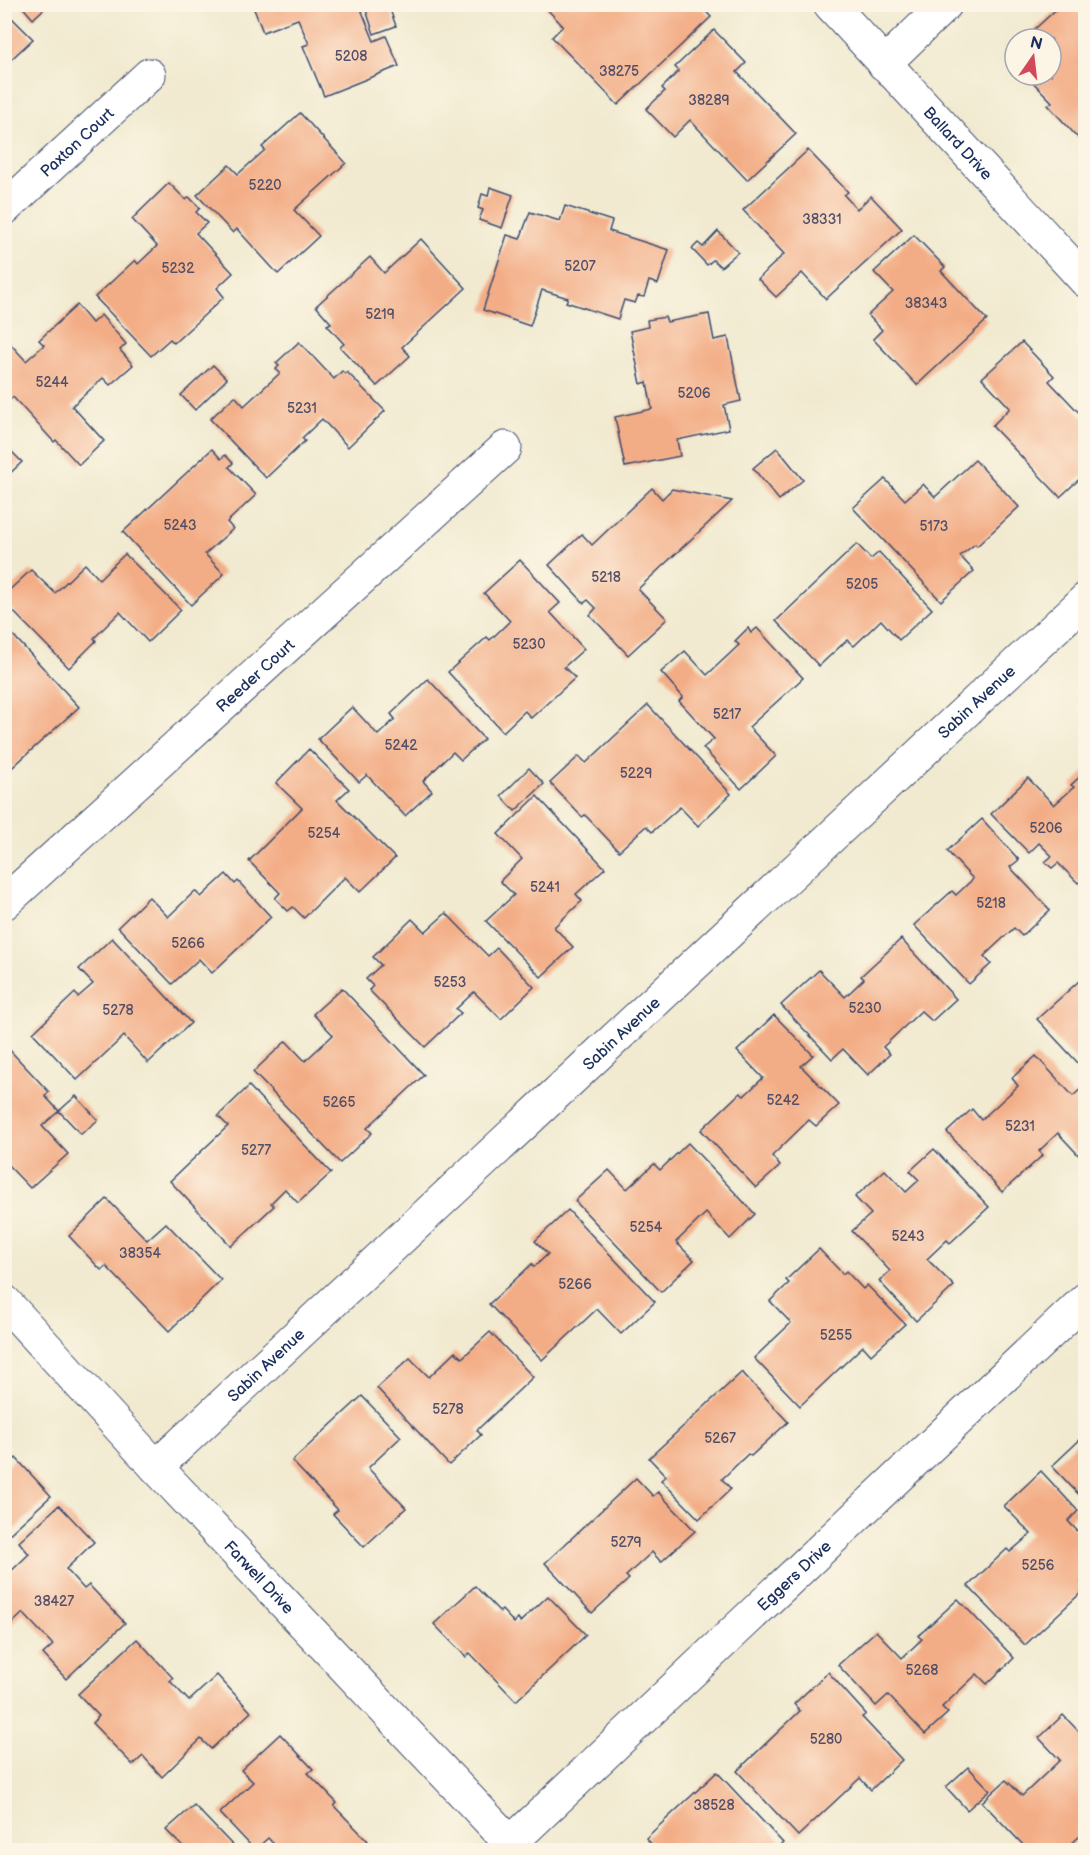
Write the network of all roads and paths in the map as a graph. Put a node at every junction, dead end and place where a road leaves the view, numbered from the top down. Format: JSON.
{"nodes":[{"id":1,"x":830,"y":4,"type":"edge"},
{"id":2,"x":946,"y":4,"type":"edge"},
{"id":3,"x":884,"y":64,"type":"junction"},
{"id":4,"x":149,"y":75,"type":"dead end"},
{"id":5,"x":4,"y":209,"type":"edge"},
{"id":6,"x":1086,"y":281,"type":"edge"},
{"id":7,"x":505,"y":448,"type":"dead end"},
{"id":8,"x":1086,"y":599,"type":"edge"},
{"id":9,"x":4,"y":903,"type":"edge"},
{"id":10,"x":1086,"y":1299,"type":"edge"},
{"id":11,"x":4,"y":1301,"type":"edge"},
{"id":12,"x":156,"y":1467,"type":"junction"},
{"id":13,"x":510,"y":1848,"type":"edge"}],
"edges":[{"from":1,"to":3,"type":"street","name":"Ballard Drive"},
{"from":2,"to":3,"type":"street"},
{"from":3,"to":6,"type":"street","name":"Ballard Drive"},
{"from":4,"to":5,"type":"street","name":"Paxton Court"},
{"from":7,"to":9,"type":"street","name":"Reeder Court"},
{"from":8,"to":12,"type":"street","name":"Sabin Avenue"},
{"from":10,"to":13,"type":"street","name":"Eggers Drive"},
{"from":11,"to":12,"type":"street","name":"Farwell Drive"},
{"from":12,"to":13,"type":"street","name":"Farwell Drive"}]}
